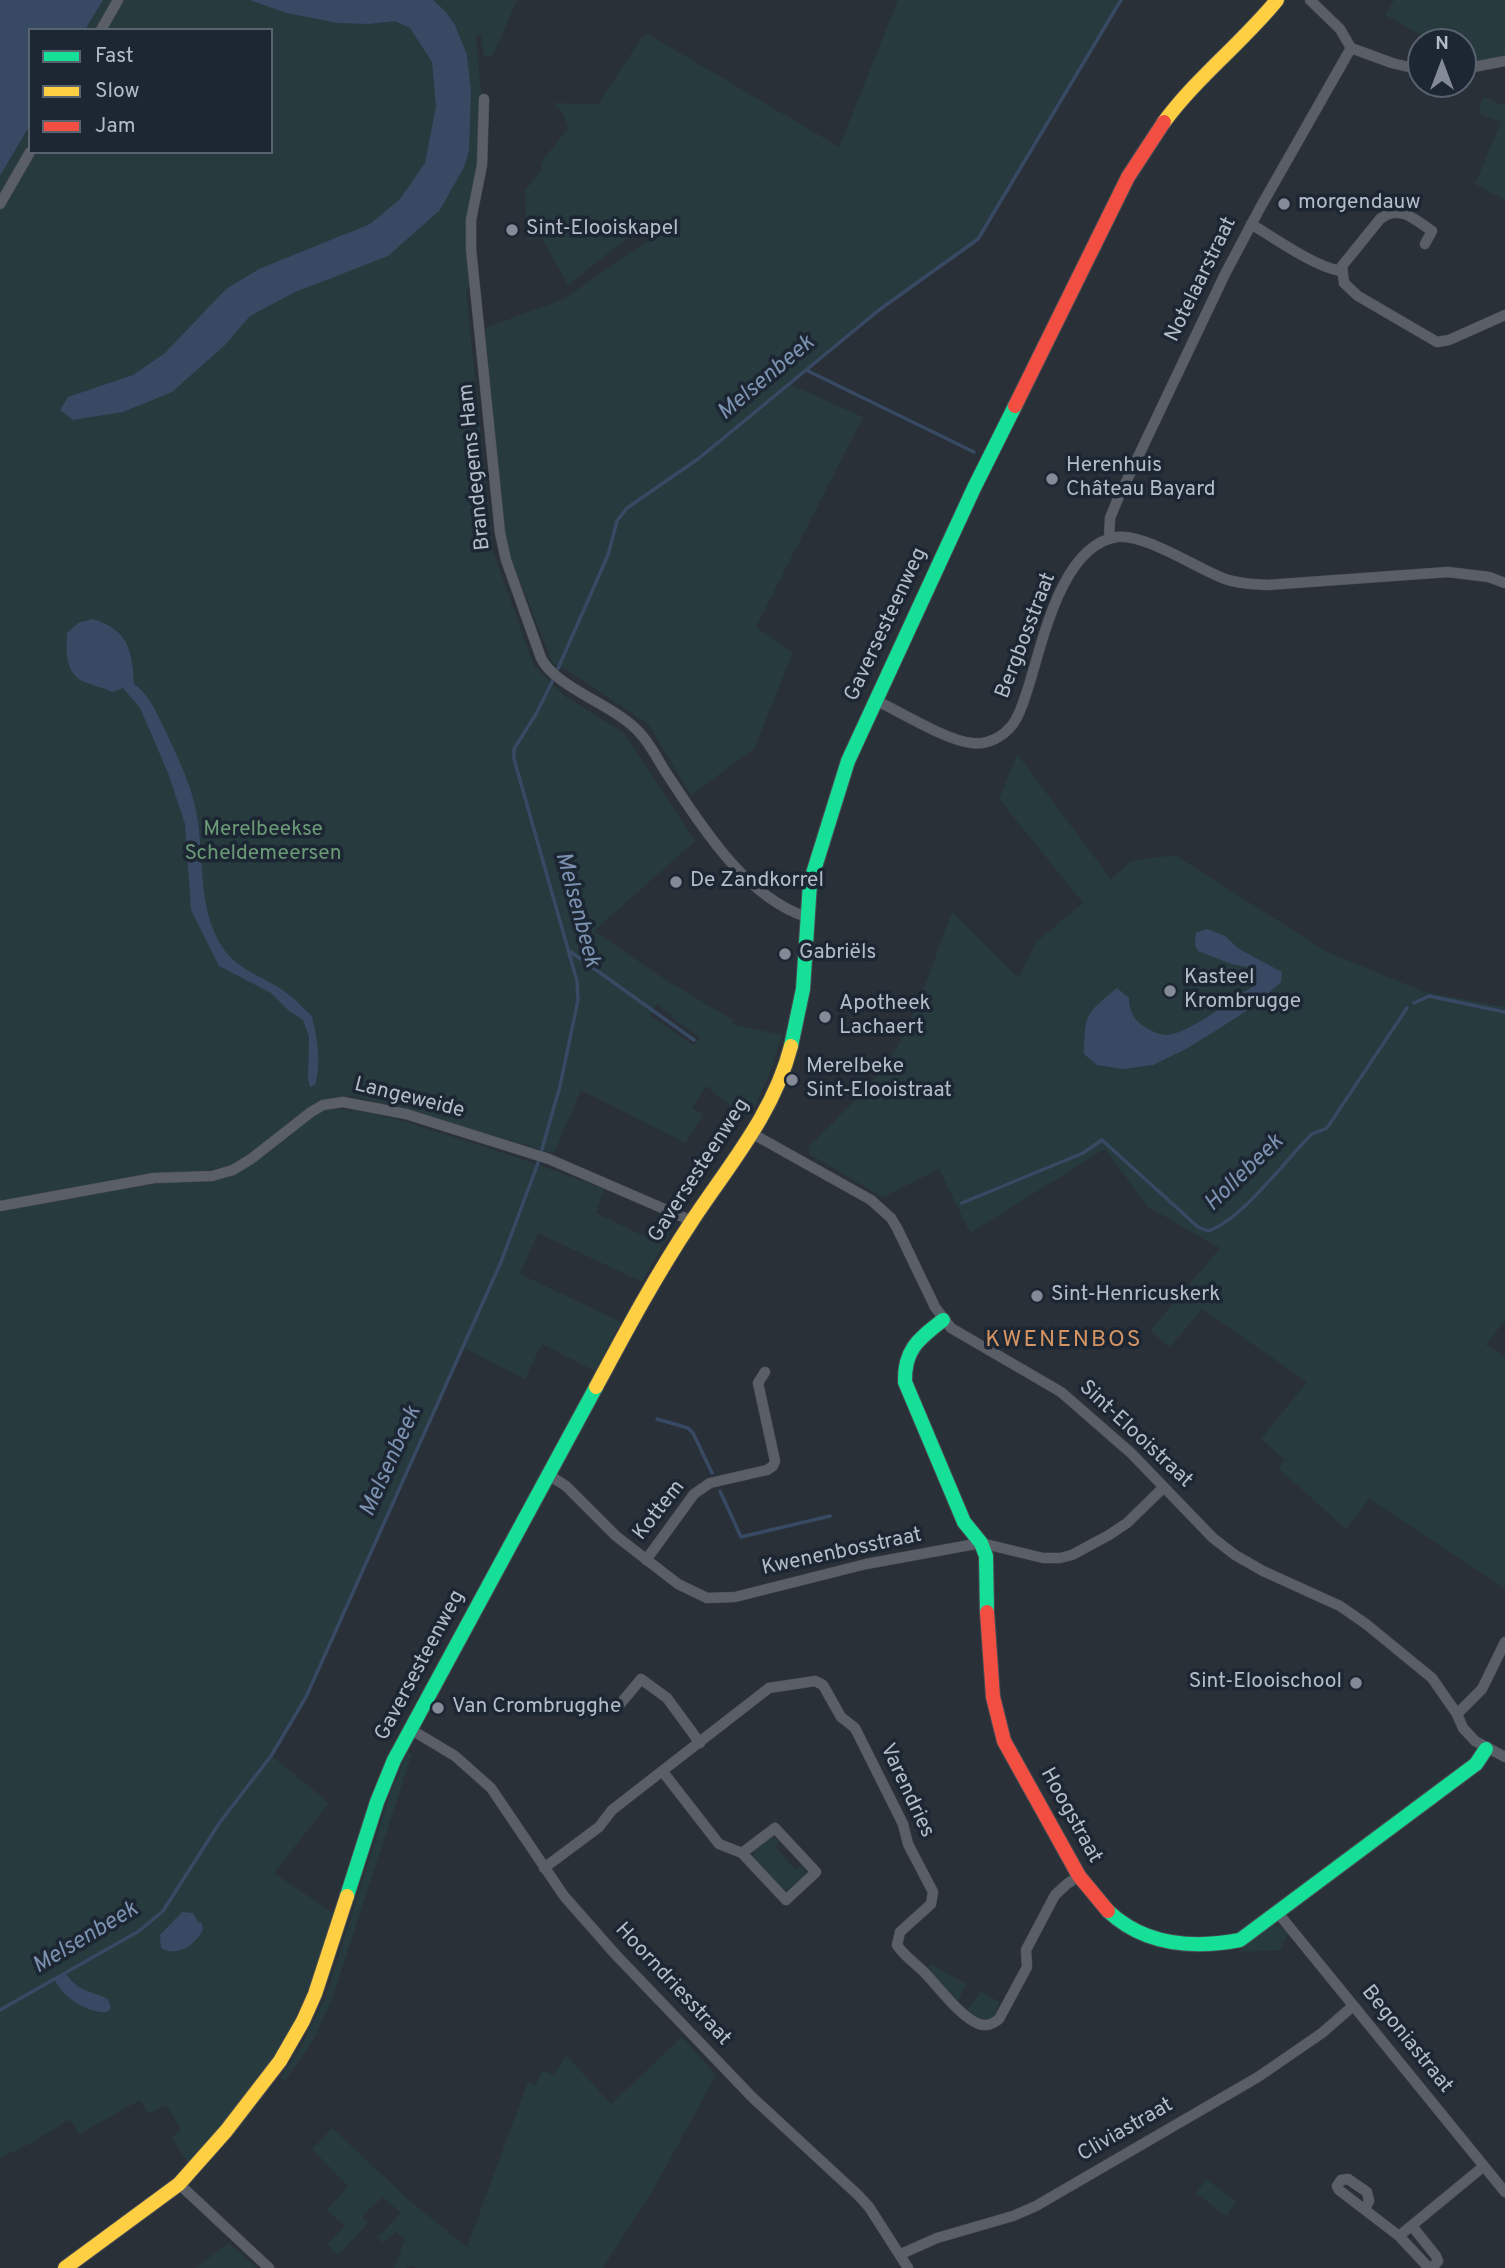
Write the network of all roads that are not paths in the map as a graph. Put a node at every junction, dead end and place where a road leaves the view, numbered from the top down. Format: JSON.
{"nodes":[{"id":1,"x":118,"y":0,"type":"edge"},
{"id":2,"x":1277,"y":0,"type":"edge"},
{"id":3,"x":1310,"y":0,"type":"edge"},
{"id":4,"x":102,"y":28,"type":"edge"},
{"id":5,"x":1351,"y":48,"type":"junction"},
{"id":6,"x":1505,"y":61,"type":"edge"},
{"id":7,"x":1477,"y":66,"type":"edge"},
{"id":8,"x":1407,"y":67,"type":"edge"},
{"id":9,"x":484,"y":99,"type":"dead end"},
{"id":10,"x":29,"y":154,"type":"edge"},
{"id":11,"x":0,"y":204,"type":"edge"},
{"id":12,"x":1251,"y":224,"type":"junction"},
{"id":13,"x":1425,"y":244,"type":"dead end"},
{"id":14,"x":1341,"y":271,"type":"junction"},
{"id":15,"x":1505,"y":315,"type":"edge"},
{"id":16,"x":1109,"y":538,"type":"junction"},
{"id":17,"x":1505,"y":583,"type":"edge"},
{"id":18,"x":875,"y":700,"type":"junction"},
{"id":19,"x":807,"y":917,"type":"junction"},
{"id":20,"x":753,"y":1134,"type":"junction"},
{"id":21,"x":0,"y":1206,"type":"edge"},
{"id":22,"x":692,"y":1221,"type":"junction"},
{"id":23,"x":943,"y":1320,"type":"junction"},
{"id":24,"x":765,"y":1372,"type":"dead end"},
{"id":25,"x":547,"y":1474,"type":"junction"},
{"id":26,"x":1164,"y":1487,"type":"junction"},
{"id":27,"x":981,"y":1543,"type":"junction"},
{"id":28,"x":646,"y":1560,"type":"junction"},
{"id":29,"x":1505,"y":1642,"type":"edge"},
{"id":30,"x":617,"y":1709,"type":"dead end"},
{"id":31,"x":1457,"y":1714,"type":"junction"},
{"id":32,"x":410,"y":1729,"type":"junction"},
{"id":33,"x":700,"y":1742,"type":"junction"},
{"id":34,"x":1486,"y":1749,"type":"junction"},
{"id":35,"x":1505,"y":1757,"type":"edge"},
{"id":36,"x":663,"y":1772,"type":"junction"},
{"id":37,"x":742,"y":1853,"type":"junction"},
{"id":38,"x":544,"y":1868,"type":"junction"},
{"id":39,"x":1079,"y":1876,"type":"junction"},
{"id":40,"x":1278,"y":1913,"type":"junction"},
{"id":41,"x":1353,"y":2006,"type":"junction"},
{"id":42,"x":1484,"y":2166,"type":"junction"},
{"id":43,"x":179,"y":2184,"type":"junction"},
{"id":44,"x":1505,"y":2192,"type":"edge"},
{"id":45,"x":1365,"y":2210,"type":"dead end"},
{"id":46,"x":1412,"y":2226,"type":"junction"},
{"id":47,"x":1399,"y":2236,"type":"junction"},
{"id":48,"x":901,"y":2254,"type":"junction"},
{"id":49,"x":65,"y":2268,"type":"edge"},
{"id":50,"x":269,"y":2268,"type":"edge"},
{"id":51,"x":908,"y":2268,"type":"edge"}],
"edges":[{"from":1,"to":4,"type":"street"},
{"from":2,"to":18,"type":"street","name":"Gaversesteenweg"},
{"from":3,"to":5,"type":"street"},
{"from":5,"to":8,"type":"street"},
{"from":5,"to":12,"type":"street","name":"Notelaarstraat"},
{"from":6,"to":7,"type":"street"},
{"from":9,"to":19,"type":"street","name":"Brandegems Ham"},
{"from":10,"to":11,"type":"street"},
{"from":12,"to":14,"type":"street"},
{"from":12,"to":16,"type":"street","name":"Notelaarstraat"},
{"from":13,"to":14,"type":"street"},
{"from":14,"to":15,"type":"street"},
{"from":16,"to":17,"type":"street"},
{"from":16,"to":18,"type":"street","name":"Bergbosstraat"},
{"from":18,"to":19,"type":"street","name":"Gaversesteenweg"},
{"from":19,"to":20,"type":"street","name":"Gaversesteenweg"},
{"from":20,"to":22,"type":"street","name":"Gaversesteenweg"},
{"from":20,"to":23,"type":"street","name":"Sint-Elooistraat"},
{"from":21,"to":22,"type":"street","name":"Langeweide"},
{"from":22,"to":25,"type":"street","name":"Gaversesteenweg"},
{"from":23,"to":26,"type":"street","name":"Sint-Elooistraat"},
{"from":23,"to":27,"type":"street","name":"Hoogstraat"},
{"from":24,"to":28,"type":"street","name":"Kottem"},
{"from":25,"to":28,"type":"street","name":"Kwenenbosstraat"},
{"from":25,"to":32,"type":"street","name":"Gaversesteenweg"},
{"from":26,"to":27,"type":"street","name":"Kwenenbosstraat"},
{"from":26,"to":31,"type":"street","name":"Sint-Elooistraat"},
{"from":27,"to":28,"type":"street","name":"Kwenenbosstraat"},
{"from":27,"to":39,"type":"street","name":"Hoogstraat"},
{"from":29,"to":31,"type":"street"},
{"from":30,"to":33,"type":"street"},
{"from":31,"to":34,"type":"street","name":"Sint-Elooistraat"},
{"from":32,"to":38,"type":"street","name":"Hoorndriesstraat"},
{"from":32,"to":43,"type":"street","name":"Gaversesteenweg"},
{"from":33,"to":36,"type":"street","name":"Varendries"},
{"from":33,"to":39,"type":"street","name":"Varendries"},
{"from":34,"to":35,"type":"street","name":"Sint-Elooistraat"},
{"from":34,"to":40,"type":"street","name":"Hoogstraat"},
{"from":36,"to":37,"type":"street"},
{"from":36,"to":38,"type":"street","name":"Varendries"},
{"from":37,"to":37,"type":"street"},
{"from":38,"to":48,"type":"street","name":"Hoorndriesstraat"},
{"from":39,"to":40,"type":"street","name":"Hoogstraat"},
{"from":40,"to":41,"type":"street","name":"Begoniastraat"},
{"from":41,"to":42,"type":"street","name":"Begoniastraat"},
{"from":41,"to":48,"type":"street","name":"Cliviastraat"},
{"from":42,"to":44,"type":"street","name":"Begoniastraat"},
{"from":42,"to":46,"type":"street"},
{"from":43,"to":49,"type":"street","name":"Gaversesteenweg"},
{"from":43,"to":50,"type":"street"},
{"from":45,"to":47,"type":"street"},
{"from":46,"to":47,"type":"street"},
{"from":46,"to":47,"type":"street"},
{"from":48,"to":51,"type":"street","name":"Hoorndriesstraat"}]}
